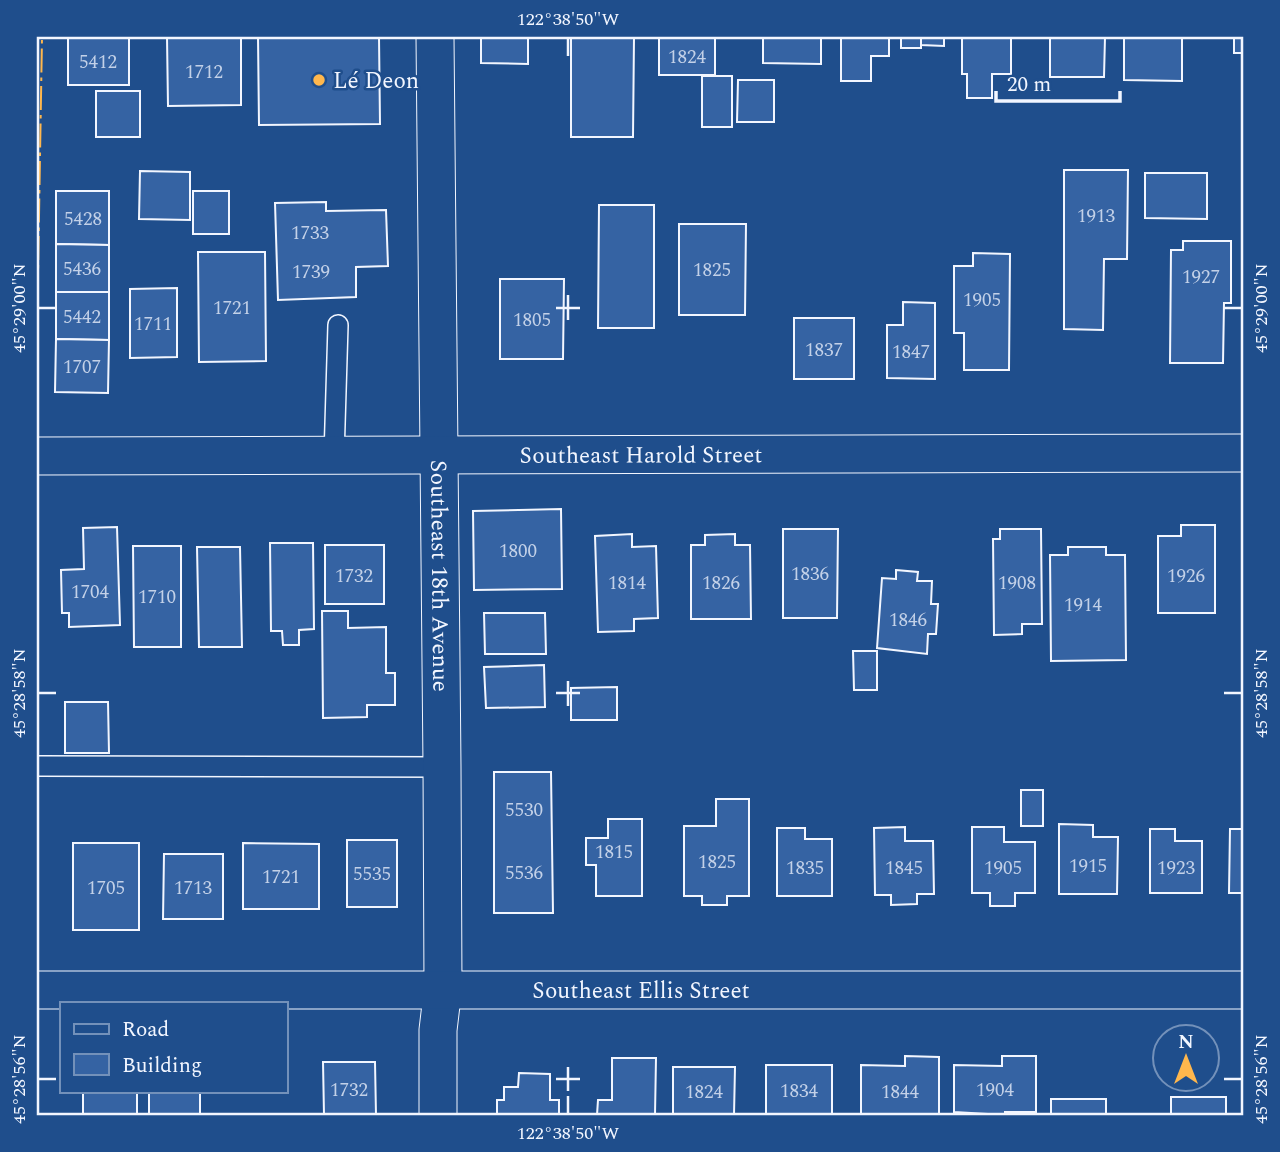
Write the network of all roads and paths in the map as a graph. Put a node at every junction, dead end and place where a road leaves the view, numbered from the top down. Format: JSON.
{"nodes":[{"id":1,"x":435,"y":37,"type":"edge"},
{"id":2,"x":338,"y":325,"type":"dead end"},
{"id":3,"x":1243,"y":453,"type":"edge"},
{"id":4,"x":37,"y":456,"type":"edge"},
{"id":5,"x":334,"y":457,"type":"junction"},
{"id":6,"x":441,"y":457,"type":"junction"},
{"id":7,"x":37,"y":765,"type":"edge"},
{"id":8,"x":442,"y":767,"type":"junction"},
{"id":9,"x":443,"y":988,"type":"junction"},
{"id":10,"x":37,"y":990,"type":"edge"},
{"id":11,"x":1243,"y":990,"type":"edge"},
{"id":12,"x":438,"y":1115,"type":"edge"}],
"edges":[{"from":1,"to":6,"type":"street","name":"Southeast 18th Avenue"},
{"from":2,"to":5,"type":"lane"},
{"from":3,"to":6,"type":"street","name":"Southeast Harold Street"},
{"from":4,"to":5,"type":"street","name":"Southeast Harold Street"},
{"from":5,"to":6,"type":"street","name":"Southeast Harold Street"},
{"from":6,"to":8,"type":"street","name":"Southeast 18th Avenue"},
{"from":7,"to":8,"type":"lane"},
{"from":8,"to":9,"type":"street","name":"Southeast 18th Avenue"},
{"from":9,"to":10,"type":"street","name":"Southeast Ellis Street"},
{"from":9,"to":11,"type":"street","name":"Southeast Ellis Street"},
{"from":9,"to":12,"type":"street","name":"Southeast 18th Avenue"}]}
